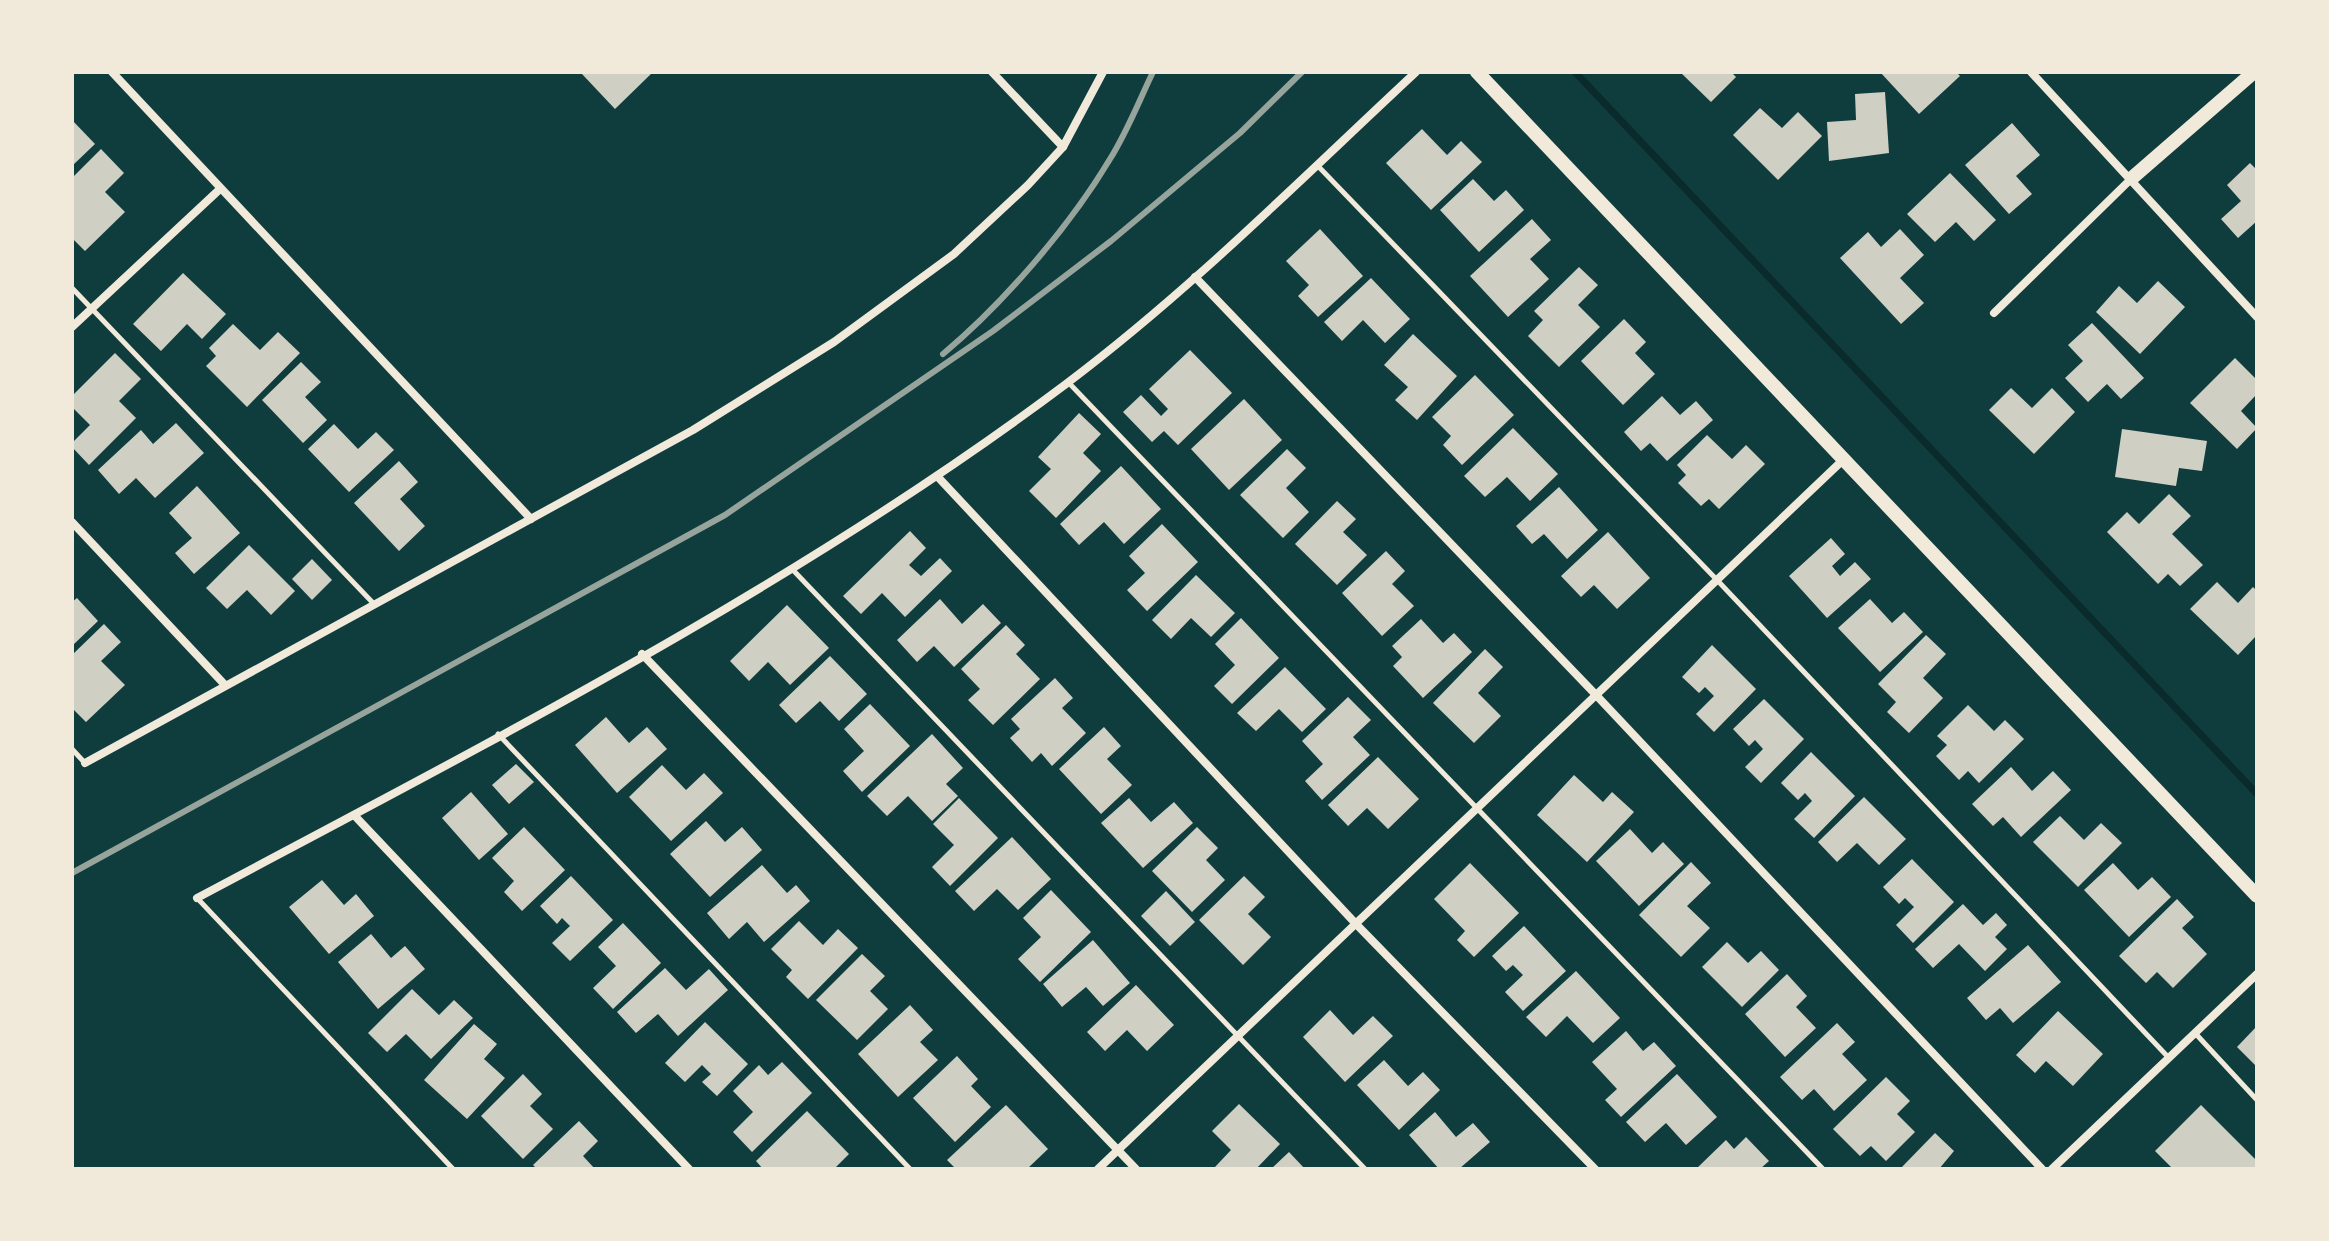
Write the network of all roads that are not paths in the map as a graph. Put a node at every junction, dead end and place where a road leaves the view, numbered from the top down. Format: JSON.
{"nodes":[{"id":1,"x":112,"y":72,"type":"edge"},
{"id":2,"x":992,"y":72,"type":"edge"},
{"id":3,"x":1103,"y":72,"type":"edge"},
{"id":4,"x":1416,"y":72,"type":"edge"},
{"id":5,"x":1477,"y":72,"type":"edge"},
{"id":6,"x":2031,"y":72,"type":"edge"},
{"id":7,"x":2254,"y":72,"type":"edge"},
{"id":8,"x":1063,"y":147,"type":"junction"},
{"id":9,"x":1317,"y":165,"type":"junction"},
{"id":10,"x":2132,"y":178,"type":"junction"},
{"id":11,"x":220,"y":189,"type":"junction"},
{"id":12,"x":1195,"y":277,"type":"junction"},
{"id":13,"x":72,"y":288,"type":"edge"},
{"id":14,"x":92,"y":308,"type":"junction"},
{"id":15,"x":1994,"y":313,"type":"dead end"},
{"id":16,"x":2257,"y":317,"type":"edge"},
{"id":17,"x":72,"y":327,"type":"edge"},
{"id":18,"x":1068,"y":382,"type":"junction"},
{"id":19,"x":1844,"y":459,"type":"junction"},
{"id":20,"x":937,"y":476,"type":"junction"},
{"id":21,"x":531,"y":519,"type":"junction"},
{"id":22,"x":72,"y":522,"type":"edge"},
{"id":23,"x":792,"y":569,"type":"junction"},
{"id":24,"x":1717,"y":580,"type":"junction"},
{"id":25,"x":374,"y":604,"type":"junction"},
{"id":26,"x":642,"y":654,"type":"junction"},
{"id":27,"x":225,"y":685,"type":"junction"},
{"id":28,"x":1597,"y":696,"type":"junction"},
{"id":29,"x":498,"y":734,"type":"junction"},
{"id":30,"x":72,"y":749,"type":"edge"},
{"id":31,"x":85,"y":763,"type":"joint"},
{"id":32,"x":1476,"y":811,"type":"junction"},
{"id":33,"x":354,"y":815,"type":"junction"},
{"id":34,"x":2257,"y":896,"type":"edge"},
{"id":35,"x":197,"y":898,"type":"joint"},
{"id":36,"x":1357,"y":925,"type":"junction"},
{"id":37,"x":2257,"y":974,"type":"edge"},
{"id":38,"x":2195,"y":1033,"type":"junction"},
{"id":39,"x":1239,"y":1036,"type":"junction"},
{"id":40,"x":2169,"y":1058,"type":"junction"},
{"id":41,"x":2257,"y":1100,"type":"edge"},
{"id":42,"x":1118,"y":1150,"type":"junction"},
{"id":43,"x":453,"y":1169,"type":"edge"},
{"id":44,"x":689,"y":1169,"type":"edge"},
{"id":45,"x":910,"y":1169,"type":"edge"},
{"id":46,"x":1098,"y":1169,"type":"edge"},
{"id":47,"x":1136,"y":1169,"type":"edge"},
{"id":48,"x":1365,"y":1169,"type":"edge"},
{"id":49,"x":1595,"y":1169,"type":"edge"},
{"id":50,"x":1823,"y":1169,"type":"edge"},
{"id":51,"x":2042,"y":1169,"type":"edge"},
{"id":52,"x":2052,"y":1169,"type":"edge"}],
"edges":[{"from":1,"to":11,"type":"street"},
{"from":2,"to":8,"type":"street"},
{"from":3,"to":8,"type":"street"},
{"from":4,"to":9,"type":"street"},
{"from":5,"to":19,"type":"street"},
{"from":6,"to":10,"type":"street"},
{"from":7,"to":10,"type":"street"},
{"from":8,"to":21,"type":"street"},
{"from":9,"to":12,"type":"street"},
{"from":9,"to":24,"type":"lane"},
{"from":10,"to":15,"type":"street"},
{"from":10,"to":16,"type":"street"},
{"from":11,"to":14,"type":"street"},
{"from":11,"to":21,"type":"street"},
{"from":12,"to":18,"type":"street"},
{"from":12,"to":28,"type":"street"},
{"from":13,"to":14,"type":"lane"},
{"from":14,"to":17,"type":"street"},
{"from":14,"to":25,"type":"lane"},
{"from":18,"to":20,"type":"street"},
{"from":18,"to":32,"type":"lane"},
{"from":19,"to":24,"type":"street"},
{"from":19,"to":34,"type":"street"},
{"from":20,"to":23,"type":"street"},
{"from":20,"to":36,"type":"street"},
{"from":21,"to":25,"type":"street"},
{"from":22,"to":27,"type":"street"},
{"from":23,"to":26,"type":"street"},
{"from":23,"to":39,"type":"lane"},
{"from":24,"to":28,"type":"street"},
{"from":24,"to":40,"type":"lane"},
{"from":25,"to":27,"type":"street"},
{"from":26,"to":29,"type":"street"},
{"from":26,"to":42,"type":"street"},
{"from":27,"to":31,"type":"street"},
{"from":28,"to":32,"type":"street"},
{"from":28,"to":51,"type":"street"},
{"from":29,"to":33,"type":"street"},
{"from":29,"to":45,"type":"lane"},
{"from":30,"to":31,"type":"lane"},
{"from":32,"to":36,"type":"street"},
{"from":32,"to":50,"type":"lane"},
{"from":33,"to":35,"type":"street"},
{"from":33,"to":44,"type":"street"},
{"from":35,"to":43,"type":"lane"},
{"from":36,"to":39,"type":"street"},
{"from":36,"to":49,"type":"street"},
{"from":37,"to":38,"type":"street"},
{"from":38,"to":40,"type":"street"},
{"from":38,"to":41,"type":"lane"},
{"from":39,"to":42,"type":"street"},
{"from":39,"to":48,"type":"lane"},
{"from":40,"to":52,"type":"street"},
{"from":42,"to":46,"type":"street"},
{"from":42,"to":47,"type":"street"}]}
